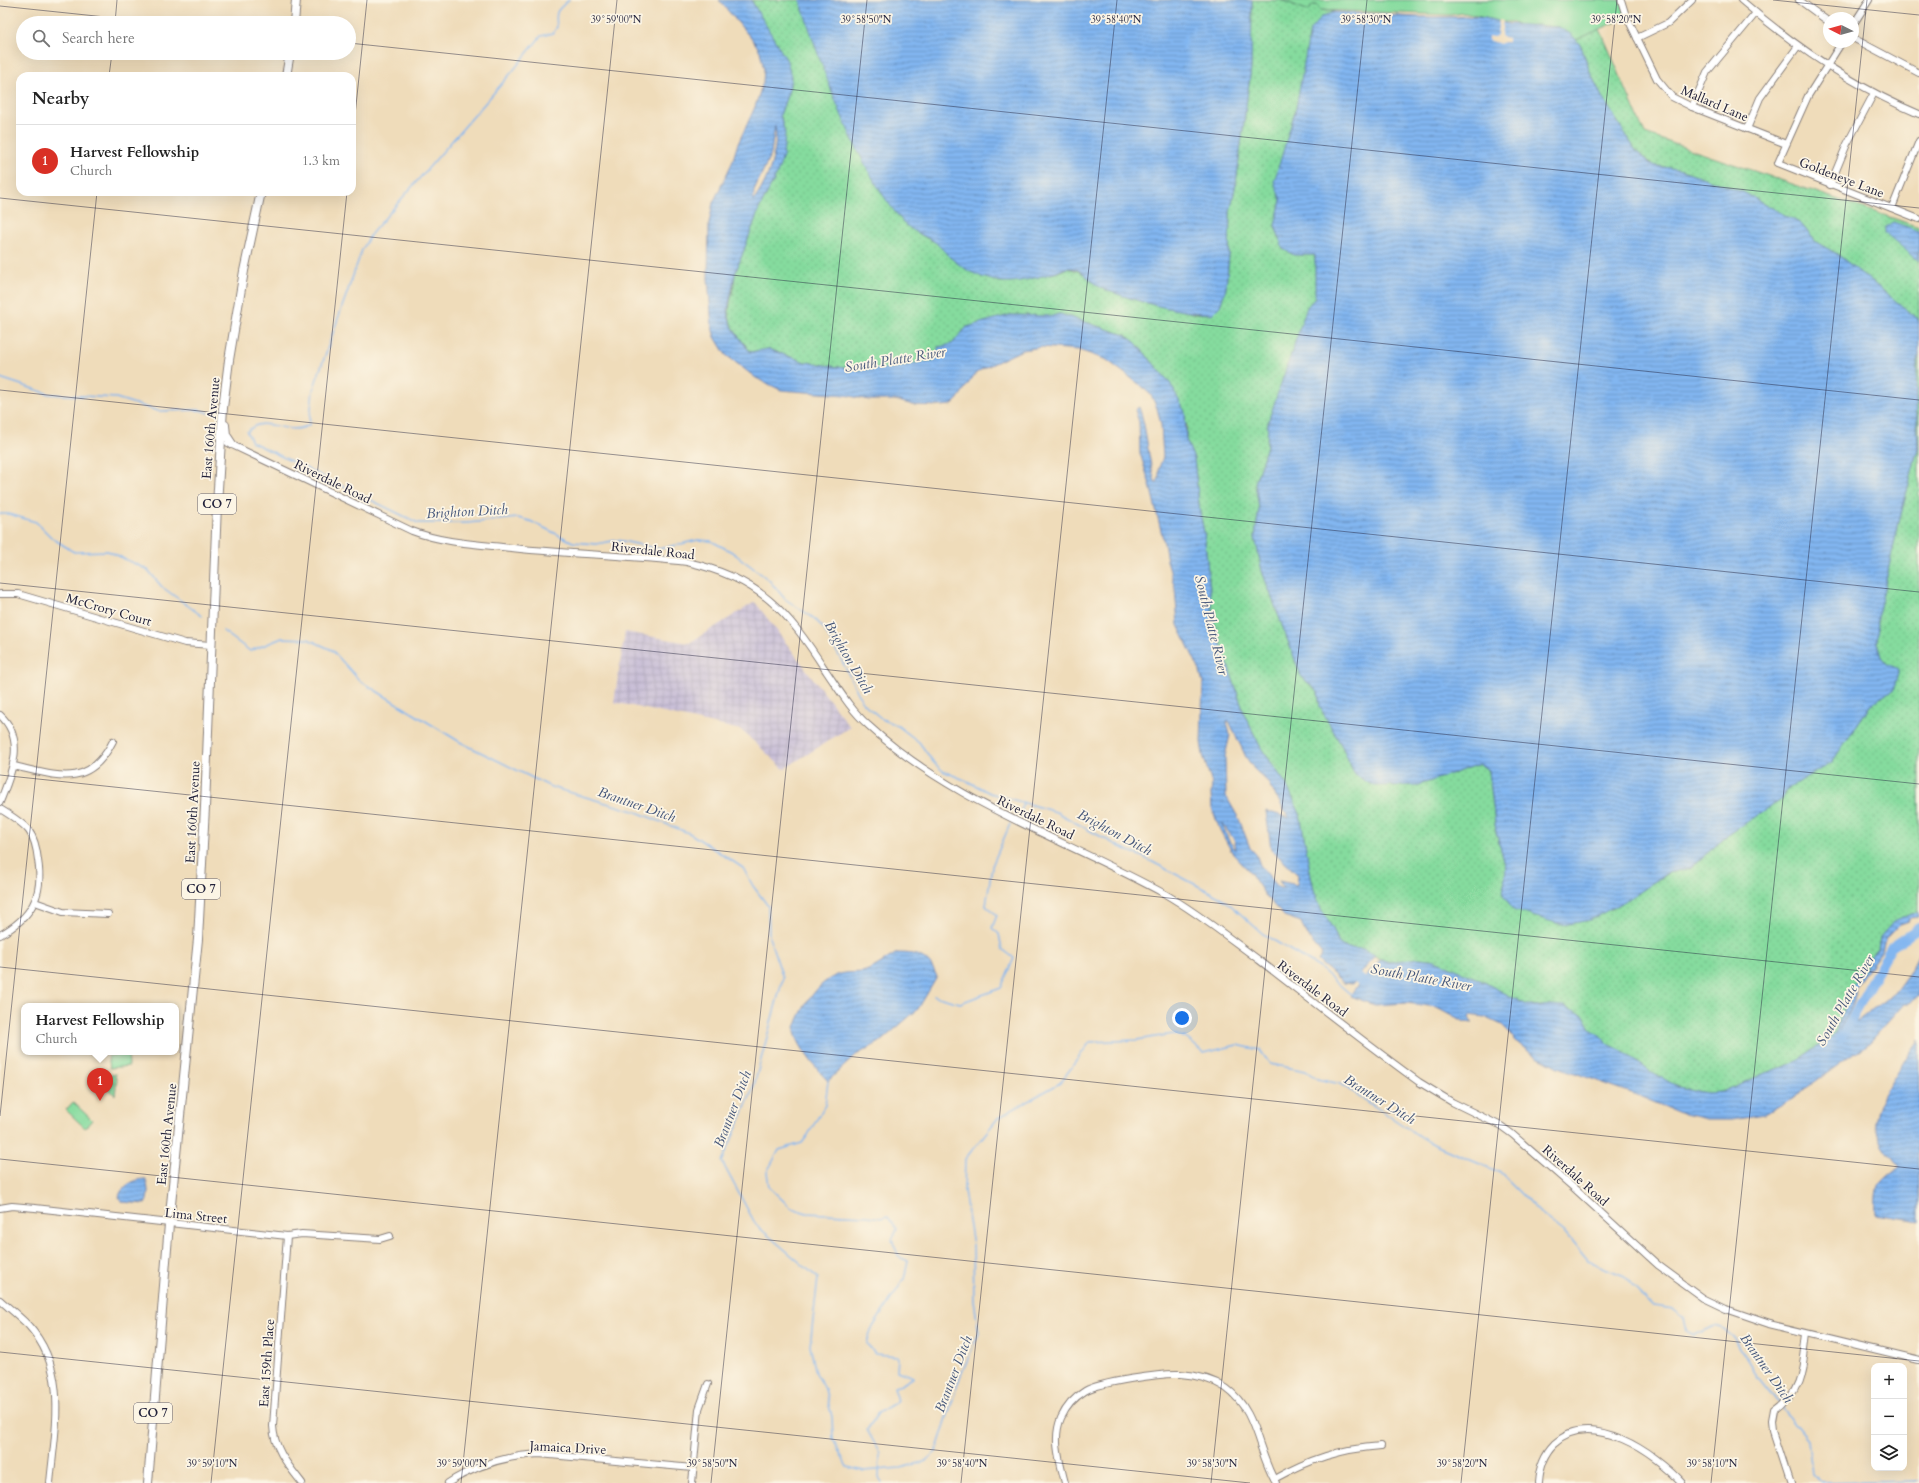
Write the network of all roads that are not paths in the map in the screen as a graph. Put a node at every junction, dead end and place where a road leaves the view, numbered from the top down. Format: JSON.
{"nodes":[{"id":1,"x":296,"y":0,"type":"edge"},
{"id":2,"x":1621,"y":0,"type":"edge"},
{"id":3,"x":1692,"y":0,"type":"edge"},
{"id":4,"x":1741,"y":0,"type":"edge"},
{"id":5,"x":1800,"y":0,"type":"edge"},
{"id":6,"x":1869,"y":0,"type":"edge"},
{"id":7,"x":1756,"y":13,"type":"junction"},
{"id":8,"x":295,"y":16,"type":"edge"},
{"id":9,"x":1859,"y":16,"type":"edge"},
{"id":10,"x":1823,"y":17,"type":"edge"},
{"id":11,"x":1637,"y":38,"type":"junction"},
{"id":12,"x":1859,"y":41,"type":"edge"},
{"id":13,"x":1798,"y":46,"type":"junction"},
{"id":14,"x":1838,"y":48,"type":"edge"},
{"id":15,"x":289,"y":60,"type":"edge"},
{"id":16,"x":1827,"y":65,"type":"junction"},
{"id":17,"x":287,"y":72,"type":"edge"},
{"id":18,"x":1919,"y":73,"type":"edge"},
{"id":19,"x":1874,"y":93,"type":"junction"},
{"id":20,"x":1692,"y":107,"type":"junction"},
{"id":21,"x":1919,"y":114,"type":"edge"},
{"id":22,"x":1747,"y":129,"type":"junction"},
{"id":23,"x":1919,"y":141,"type":"edge"},
{"id":24,"x":1786,"y":144,"type":"junction"},
{"id":25,"x":1830,"y":184,"type":"junction"},
{"id":26,"x":260,"y":196,"type":"edge"},
{"id":27,"x":1892,"y":208,"type":"junction"},
{"id":28,"x":1919,"y":219,"type":"edge"},
{"id":29,"x":224,"y":398,"type":"junction"},
{"id":30,"x":220,"y":442,"type":"junction"},
{"id":31,"x":232,"y":444,"type":"junction"},
{"id":32,"x":0,"y":594,"type":"edge"},
{"id":33,"x":211,"y":645,"type":"junction"},
{"id":34,"x":0,"y":715,"type":"edge"},
{"id":35,"x":113,"y":741,"type":"dead end"},
{"id":36,"x":14,"y":766,"type":"junction"},
{"id":37,"x":0,"y":802,"type":"edge"},
{"id":38,"x":0,"y":809,"type":"edge"},
{"id":39,"x":35,"y":902,"type":"junction"},
{"id":40,"x":108,"y":914,"type":"dead end"},
{"id":41,"x":0,"y":935,"type":"edge"},
{"id":42,"x":0,"y":1208,"type":"edge"},
{"id":43,"x":169,"y":1224,"type":"junction"},
{"id":44,"x":287,"y":1236,"type":"junction"},
{"id":45,"x":390,"y":1236,"type":"dead end"},
{"id":46,"x":0,"y":1300,"type":"edge"},
{"id":47,"x":1807,"y":1334,"type":"junction"},
{"id":48,"x":1919,"y":1360,"type":"edge"},
{"id":49,"x":708,"y":1384,"type":"dead end"},
{"id":50,"x":1381,"y":1446,"type":"dead end"},
{"id":51,"x":693,"y":1468,"type":"junction"},
{"id":52,"x":1275,"y":1481,"type":"edge"},
{"id":53,"x":50,"y":1483,"type":"edge"},
{"id":54,"x":148,"y":1483,"type":"edge"},
{"id":55,"x":302,"y":1483,"type":"edge"},
{"id":56,"x":448,"y":1483,"type":"edge"},
{"id":57,"x":692,"y":1483,"type":"edge"},
{"id":58,"x":1065,"y":1483,"type":"edge"},
{"id":59,"x":1538,"y":1483,"type":"edge"},
{"id":60,"x":1682,"y":1483,"type":"edge"},
{"id":61,"x":1791,"y":1483,"type":"edge"}],
"edges":[{"from":1,"to":8,"type":"main road"},
{"from":2,"to":11,"type":"street","name":"Mallard Lane"},
{"from":3,"to":11,"type":"street"},
{"from":4,"to":7,"type":"street"},
{"from":5,"to":10,"type":"street"},
{"from":6,"to":9,"type":"street"},
{"from":7,"to":13,"type":"street"},
{"from":7,"to":20,"type":"street"},
{"from":11,"to":20,"type":"street","name":"Mallard Lane"},
{"from":12,"to":18,"type":"street"},
{"from":13,"to":16,"type":"street"},
{"from":13,"to":22,"type":"street"},
{"from":14,"to":16,"type":"street"},
{"from":15,"to":17,"type":"main road"},
{"from":16,"to":19,"type":"street"},
{"from":16,"to":24,"type":"street"},
{"from":19,"to":21,"type":"street"},
{"from":19,"to":25,"type":"street"},
{"from":20,"to":22,"type":"street","name":"Mallard Lane"},
{"from":22,"to":24,"type":"street","name":"Mallard Lane"},
{"from":23,"to":27,"type":"street"},
{"from":24,"to":25,"type":"street","name":"Goldeneye Lane"},
{"from":25,"to":27,"type":"street","name":"Goldeneye Lane"},
{"from":26,"to":29,"type":"main road","name":"East 160th Avenue","number":"CO 7"},
{"from":27,"to":28,"type":"street","name":"Goldeneye Lane"},
{"from":29,"to":30,"type":"main road","name":"East 160th Avenue","number":"CO 7"},
{"from":29,"to":31,"type":"main road"},
{"from":30,"to":31,"type":"street","name":"Riverdale Road"},
{"from":30,"to":33,"type":"main road","name":"East 160th Avenue","number":"CO 7"},
{"from":31,"to":47,"type":"street","name":"Riverdale Road"},
{"from":32,"to":33,"type":"street","name":"McCrory Court"},
{"from":33,"to":43,"type":"main road","name":"East 160th Avenue","number":"CO 7"},
{"from":34,"to":36,"type":"street"},
{"from":35,"to":36,"type":"street"},
{"from":36,"to":37,"type":"street"},
{"from":38,"to":39,"type":"street"},
{"from":39,"to":40,"type":"street"},
{"from":39,"to":41,"type":"street"},
{"from":42,"to":43,"type":"street","name":"Lima Street"},
{"from":43,"to":44,"type":"street","name":"Lima Street"},
{"from":43,"to":54,"type":"main road","name":"East 160th Avenue","number":"CO 7"},
{"from":44,"to":45,"type":"street","name":"Lima Street"},
{"from":44,"to":55,"type":"street","name":"East 159th Place"},
{"from":46,"to":53,"type":"street"},
{"from":47,"to":48,"type":"street","name":"Riverdale Road"},
{"from":47,"to":61,"type":"street"},
{"from":49,"to":51,"type":"street"},
{"from":50,"to":52,"type":"street"},
{"from":51,"to":56,"type":"street","name":"Jamaica Drive"},
{"from":51,"to":57,"type":"street"},
{"from":52,"to":58,"type":"street"},
{"from":59,"to":60,"type":"street"}]}
